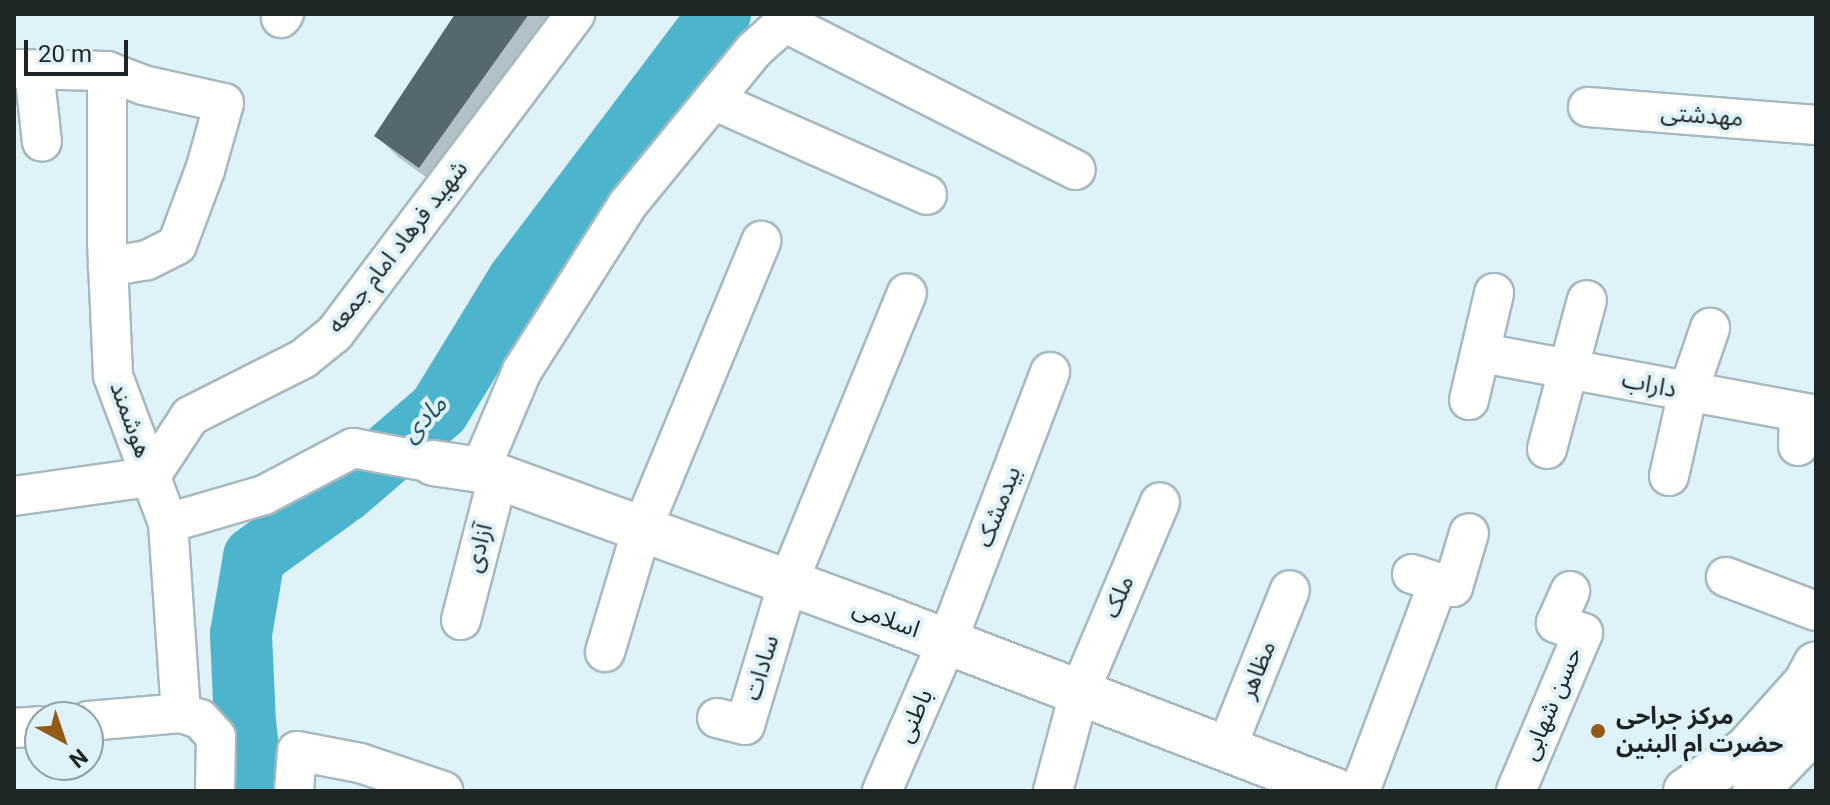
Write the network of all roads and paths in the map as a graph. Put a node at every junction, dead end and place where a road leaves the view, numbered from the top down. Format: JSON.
{"nodes":[{"id":1,"x":575,"y":14,"type":"edge"},
{"id":2,"x":789,"y":18,"type":"edge"},
{"id":3,"x":24,"y":69,"type":"edge"},
{"id":4,"x":107,"y":71,"type":"junction"},
{"id":5,"x":713,"y":100,"type":"junction"},
{"id":6,"x":1588,"y":107,"type":"dead end"},
{"id":7,"x":1816,"y":125,"type":"edge"},
{"id":8,"x":42,"y":142,"type":"dead end"},
{"id":9,"x":1076,"y":170,"type":"dead end"},
{"id":10,"x":927,"y":195,"type":"dead end"},
{"id":11,"x":761,"y":241,"type":"dead end"},
{"id":12,"x":108,"y":267,"type":"junction"},
{"id":13,"x":907,"y":293,"type":"dead end"},
{"id":14,"x":1494,"y":293,"type":"dead end"},
{"id":15,"x":1587,"y":300,"type":"dead end"},
{"id":16,"x":1710,"y":328,"type":"dead end"},
{"id":17,"x":1482,"y":353,"type":"junction"},
{"id":18,"x":1568,"y":369,"type":"junction"},
{"id":19,"x":1050,"y":372,"type":"dead end"},
{"id":20,"x":1688,"y":392,"type":"junction"},
{"id":21,"x":1469,"y":400,"type":"dead end"},
{"id":22,"x":1804,"y":425,"type":"edge"},
{"id":23,"x":1547,"y":449,"type":"dead end"},
{"id":24,"x":433,"y":463,"type":"joint"},
{"id":25,"x":489,"y":474,"type":"junction"},
{"id":26,"x":1669,"y":476,"type":"dead end"},
{"id":27,"x":150,"y":477,"type":"junction"},
{"id":28,"x":14,"y":496,"type":"edge"},
{"id":29,"x":1160,"y":502,"type":"dead end"},
{"id":30,"x":168,"y":523,"type":"junction"},
{"id":31,"x":642,"y":529,"type":"junction"},
{"id":32,"x":1469,"y":533,"type":"dead end"},
{"id":33,"x":1726,"y":577,"type":"dead end"},
{"id":34,"x":788,"y":583,"type":"junction"},
{"id":35,"x":1290,"y":590,"type":"dead end"},
{"id":36,"x":1570,"y":591,"type":"dead end"},
{"id":37,"x":1816,"y":611,"type":"edge"},
{"id":38,"x":461,"y":620,"type":"dead end"},
{"id":39,"x":947,"y":642,"type":"junction"},
{"id":40,"x":605,"y":652,"type":"dead end"},
{"id":41,"x":1816,"y":664,"type":"edge"},
{"id":42,"x":1079,"y":693,"type":"junction"},
{"id":43,"x":181,"y":713,"type":"junction"},
{"id":44,"x":717,"y":718,"type":"dead end"},
{"id":45,"x":104,"y":720,"type":"edge"},
{"id":46,"x":1816,"y":728,"type":"edge"},
{"id":47,"x":1226,"y":749,"type":"junction"},
{"id":48,"x":215,"y":791,"type":"edge"},
{"id":49,"x":294,"y":791,"type":"edge"},
{"id":50,"x":443,"y":791,"type":"edge"},
{"id":51,"x":882,"y":791,"type":"edge"},
{"id":52,"x":1053,"y":791,"type":"edge"},
{"id":53,"x":1335,"y":791,"type":"edge"},
{"id":54,"x":1360,"y":791,"type":"edge"},
{"id":55,"x":1516,"y":791,"type":"edge"},
{"id":56,"x":1686,"y":791,"type":"edge"},
{"id":57,"x":1755,"y":791,"type":"edge"}],
"edges":[{"from":1,"to":27,"type":"street","name":"شهید فرهاد امام جمعه"},
{"from":2,"to":5,"type":"street"},
{"from":2,"to":9,"type":"street"},
{"from":3,"to":4,"type":"street"},
{"from":3,"to":8,"type":"street"},
{"from":4,"to":12,"type":"street","name":"هوشمند"},
{"from":4,"to":12,"type":"street"},
{"from":5,"to":10,"type":"street"},
{"from":5,"to":25,"type":"street"},
{"from":6,"to":7,"type":"street","name":"مهدشتی"},
{"from":11,"to":31,"type":"street"},
{"from":12,"to":27,"type":"street","name":"هوشمند"},
{"from":13,"to":34,"type":"street"},
{"from":14,"to":17,"type":"street"},
{"from":15,"to":18,"type":"street"},
{"from":16,"to":20,"type":"street"},
{"from":17,"to":18,"type":"street","name":"داراب"},
{"from":17,"to":21,"type":"street"},
{"from":18,"to":20,"type":"street","name":"داراب"},
{"from":18,"to":23,"type":"street"},
{"from":19,"to":39,"type":"street","name":"بیدمشک"},
{"from":20,"to":22,"type":"street","name":"داراب"},
{"from":20,"to":26,"type":"street"},
{"from":24,"to":25,"type":"street","name":"اسلامی"},
{"from":24,"to":30,"type":"street"},
{"from":25,"to":31,"type":"street","name":"اسلامی"},
{"from":25,"to":38,"type":"street","name":"آزادی"},
{"from":27,"to":28,"type":"street"},
{"from":27,"to":30,"type":"street","name":"هوشمند"},
{"from":29,"to":42,"type":"street","name":"ملک"},
{"from":30,"to":43,"type":"street","name":"هوشمند"},
{"from":31,"to":34,"type":"street","name":"اسلامی"},
{"from":31,"to":40,"type":"street"},
{"from":32,"to":54,"type":"street"},
{"from":33,"to":37,"type":"street"},
{"from":34,"to":39,"type":"street","name":"اسلامی"},
{"from":34,"to":44,"type":"street","name":"سادات"},
{"from":35,"to":47,"type":"street","name":"مظاهر"},
{"from":36,"to":55,"type":"street","name":"حسن شهابی"},
{"from":39,"to":42,"type":"street","name":"اسلامی"},
{"from":39,"to":51,"type":"street","name":"باطنی"},
{"from":41,"to":56,"type":"street"},
{"from":42,"to":47,"type":"street","name":"اسلامی"},
{"from":42,"to":52,"type":"street","name":"ملک"},
{"from":43,"to":45,"type":"street"},
{"from":43,"to":48,"type":"street"},
{"from":46,"to":57,"type":"street"},
{"from":47,"to":53,"type":"street","name":"اسلامی"},
{"from":49,"to":50,"type":"street"}]}
